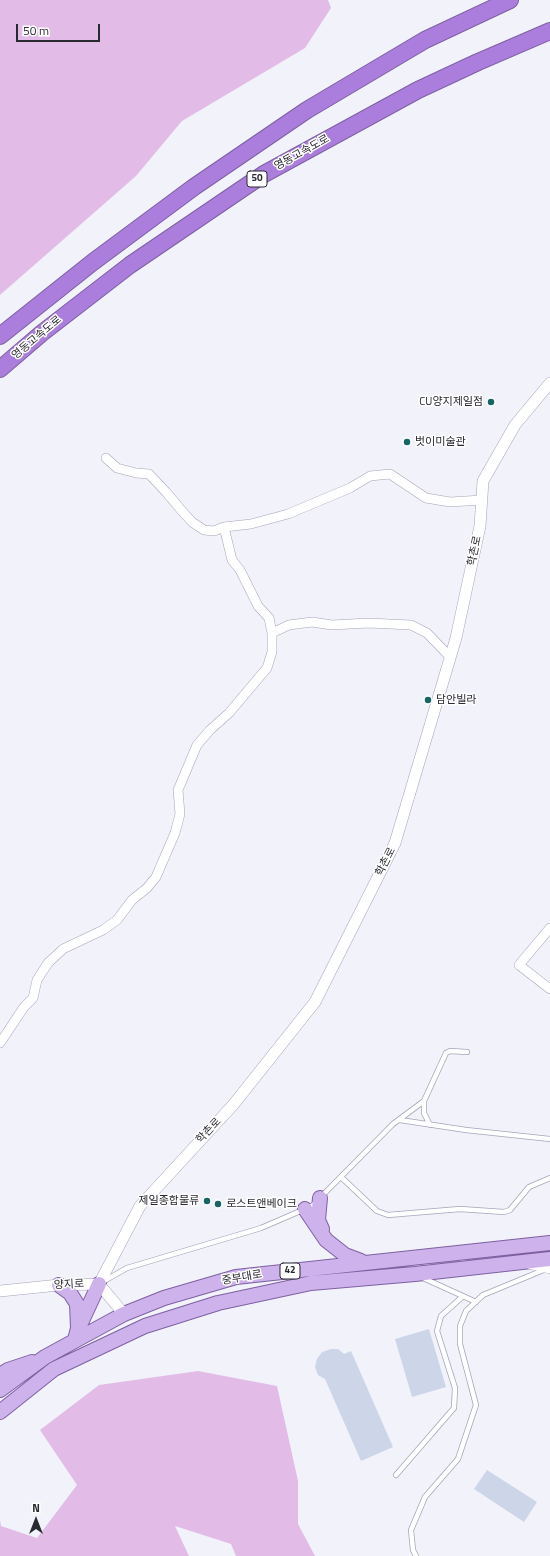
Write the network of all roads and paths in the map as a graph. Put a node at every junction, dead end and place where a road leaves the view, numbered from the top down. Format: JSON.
{"nodes":[{"id":1,"x":505,"y":2,"type":"edge"},
{"id":2,"x":546,"y":32,"type":"edge"},
{"id":3,"x":0,"y":336,"type":"edge"},
{"id":4,"x":0,"y":370,"type":"edge"},
{"id":5,"x":550,"y":383,"type":"edge"},
{"id":6,"x":106,"y":458,"type":"dead end"},
{"id":7,"x":482,"y":500,"type":"junction"},
{"id":8,"x":224,"y":527,"type":"junction"},
{"id":9,"x":272,"y":634,"type":"junction"},
{"id":10,"x":450,"y":657,"type":"junction"},
{"id":11,"x":550,"y":928,"type":"edge"},
{"id":12,"x":550,"y":989,"type":"edge"},
{"id":13,"x":0,"y":1044,"type":"edge"},
{"id":14,"x":467,"y":1052,"type":"dead end"},
{"id":15,"x":424,"y":1100,"type":"junction"},
{"id":16,"x":400,"y":1120,"type":"junction"},
{"id":17,"x":430,"y":1125,"type":"junction"},
{"id":18,"x":550,"y":1139,"type":"edge"},
{"id":19,"x":341,"y":1177,"type":"junction"},
{"id":20,"x":550,"y":1178,"type":"edge"},
{"id":21,"x":320,"y":1198,"type":"junction"},
{"id":22,"x":305,"y":1209,"type":"junction"},
{"id":23,"x":326,"y":1240,"type":"junction"},
{"id":24,"x":550,"y":1244,"type":"edge"},
{"id":25,"x":366,"y":1262,"type":"junction"},
{"id":26,"x":549,"y":1266,"type":"edge"},
{"id":27,"x":415,"y":1274,"type":"junction"},
{"id":28,"x":99,"y":1284,"type":"junction"},
{"id":29,"x":59,"y":1285,"type":"junction"},
{"id":30,"x":0,"y":1291,"type":"edge"},
{"id":31,"x":462,"y":1297,"type":"junction"},
{"id":32,"x":476,"y":1302,"type":"junction"},
{"id":33,"x":124,"y":1314,"type":"junction"},
{"id":34,"x":77,"y":1334,"type":"junction"},
{"id":35,"x":45,"y":1357,"type":"junction"},
{"id":36,"x":54,"y":1369,"type":"junction"},
{"id":37,"x":0,"y":1375,"type":"edge"},
{"id":38,"x":0,"y":1390,"type":"edge"},
{"id":39,"x":0,"y":1412,"type":"edge"},
{"id":40,"x":0,"y":1422,"type":"edge"},
{"id":41,"x":396,"y":1475,"type":"dead end"},
{"id":42,"x":416,"y":1556,"type":"edge"}],
"edges":[{"from":1,"to":3,"type":"highway"},
{"from":2,"to":4,"type":"highway","name":"영동고속도로","number":"50"},
{"from":5,"to":7,"type":"street","name":"학촌로"},
{"from":6,"to":8,"type":"street"},
{"from":7,"to":8,"type":"street"},
{"from":7,"to":10,"type":"street","name":"학촌로"},
{"from":8,"to":9,"type":"street"},
{"from":9,"to":10,"type":"street"},
{"from":9,"to":13,"type":"street"},
{"from":10,"to":28,"type":"street","name":"학촌로"},
{"from":11,"to":12,"type":"street"},
{"from":14,"to":15,"type":"lane"},
{"from":15,"to":16,"type":"lane"},
{"from":15,"to":17,"type":"lane"},
{"from":16,"to":17,"type":"lane"},
{"from":16,"to":19,"type":"lane"},
{"from":17,"to":18,"type":"lane"},
{"from":19,"to":20,"type":"lane"},
{"from":19,"to":21,"type":"lane"},
{"from":21,"to":22,"type":"lane"},
{"from":21,"to":23,"type":"main road"},
{"from":22,"to":23,"type":"main road"},
{"from":22,"to":28,"type":"lane"},
{"from":23,"to":25,"type":"main road"},
{"from":24,"to":25,"type":"main road","name":"중부대로","number":"42"},
{"from":25,"to":33,"type":"main road","name":"중부대로","number":"42"},
{"from":26,"to":27,"type":"main road","name":"중부대로","number":"42"},
{"from":26,"to":32,"type":"lane"},
{"from":27,"to":31,"type":"lane"},
{"from":27,"to":36,"type":"main road","name":"중부대로","number":"42"},
{"from":28,"to":29,"type":"street","name":"양지로"},
{"from":28,"to":33,"type":"street","name":"양지로"},
{"from":28,"to":34,"type":"main road"},
{"from":29,"to":30,"type":"street","name":"양지로"},
{"from":29,"to":34,"type":"main road"},
{"from":31,"to":32,"type":"lane"},
{"from":31,"to":41,"type":"lane"},
{"from":32,"to":42,"type":"lane"},
{"from":33,"to":34,"type":"main road","name":"중부대로","number":"42"},
{"from":34,"to":35,"type":"main road","name":"중부대로","number":"42"},
{"from":35,"to":37,"type":"main road"},
{"from":35,"to":38,"type":"main road","number":"42"},
{"from":36,"to":39,"type":"main road","number":"42"},
{"from":36,"to":40,"type":"main road"}]}
